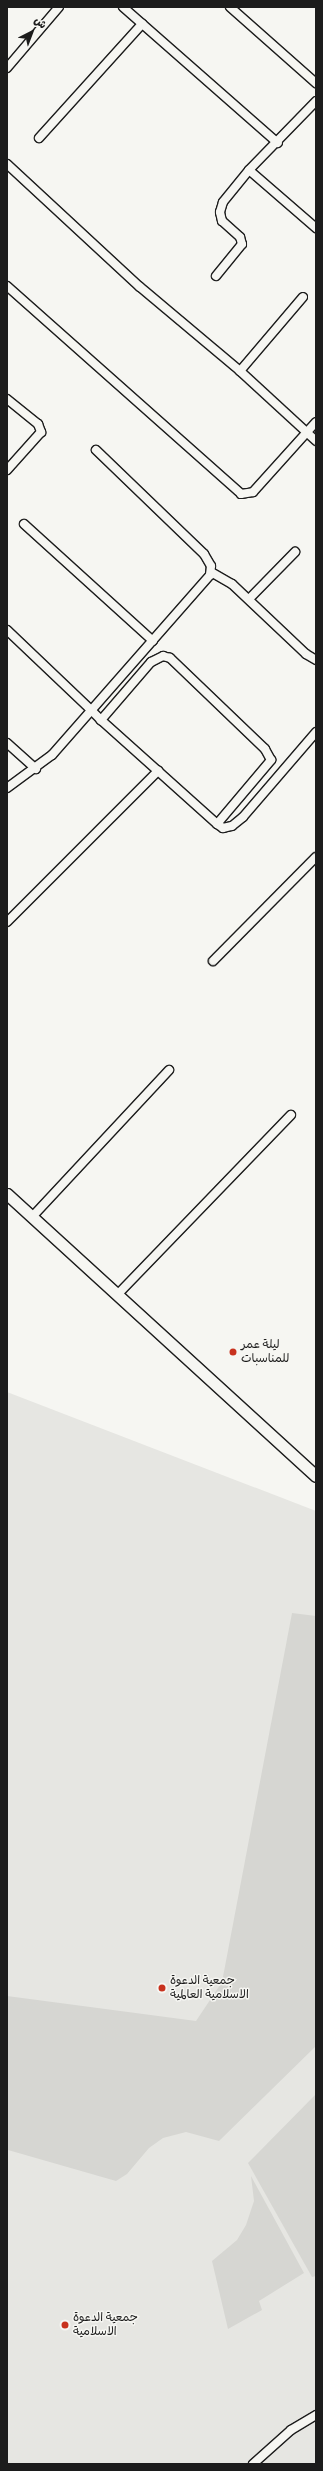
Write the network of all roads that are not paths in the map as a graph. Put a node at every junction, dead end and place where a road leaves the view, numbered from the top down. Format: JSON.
{"nodes":[{"id":1,"x":59,"y":7,"type":"edge"},
{"id":2,"x":123,"y":7,"type":"edge"},
{"id":3,"x":230,"y":7,"type":"edge"},
{"id":4,"x":142,"y":24,"type":"junction"},
{"id":5,"x":7,"y":68,"type":"edge"},
{"id":6,"x":316,"y":83,"type":"edge"},
{"id":7,"x":316,"y":101,"type":"edge"},
{"id":8,"x":39,"y":138,"type":"dead end"},
{"id":9,"x":278,"y":143,"type":"junction"},
{"id":10,"x":7,"y":164,"type":"edge"},
{"id":11,"x":249,"y":170,"type":"junction"},
{"id":12,"x":316,"y":228,"type":"edge"},
{"id":13,"x":216,"y":276,"type":"dead end"},
{"id":14,"x":7,"y":286,"type":"edge"},
{"id":15,"x":303,"y":297,"type":"dead end"},
{"id":16,"x":240,"y":371,"type":"junction"},
{"id":17,"x":7,"y":399,"type":"edge"},
{"id":18,"x":316,"y":422,"type":"edge"},
{"id":19,"x":307,"y":433,"type":"junction"},
{"id":20,"x":316,"y":441,"type":"edge"},
{"id":21,"x":96,"y":450,"type":"dead end"},
{"id":22,"x":7,"y":470,"type":"edge"},
{"id":23,"x":24,"y":524,"type":"dead end"},
{"id":24,"x":295,"y":552,"type":"dead end"},
{"id":25,"x":211,"y":572,"type":"junction"},
{"id":26,"x":248,"y":599,"type":"junction"},
{"id":27,"x":7,"y":630,"type":"edge"},
{"id":28,"x":153,"y":641,"type":"junction"},
{"id":29,"x":316,"y":660,"type":"edge"},
{"id":30,"x":92,"y":711,"type":"junction"},
{"id":31,"x":101,"y":720,"type":"junction"},
{"id":32,"x":316,"y":732,"type":"edge"},
{"id":33,"x":7,"y":743,"type":"edge"},
{"id":34,"x":36,"y":768,"type":"junction"},
{"id":35,"x":158,"y":771,"type":"junction"},
{"id":36,"x":7,"y":788,"type":"edge"},
{"id":37,"x":217,"y":824,"type":"junction"},
{"id":38,"x":316,"y":858,"type":"edge"},
{"id":39,"x":7,"y":922,"type":"edge"},
{"id":40,"x":213,"y":961,"type":"dead end"},
{"id":41,"x":169,"y":1070,"type":"dead end"},
{"id":42,"x":291,"y":1115,"type":"dead end"},
{"id":43,"x":7,"y":1194,"type":"edge"},
{"id":44,"x":32,"y":1217,"type":"junction"},
{"id":45,"x":118,"y":1294,"type":"junction"},
{"id":46,"x":316,"y":1476,"type":"edge"},
{"id":47,"x":316,"y":2415,"type":"edge"},
{"id":48,"x":253,"y":2464,"type":"edge"}],
"edges":[{"from":1,"to":5,"type":"street"},
{"from":2,"to":4,"type":"street"},
{"from":3,"to":6,"type":"street"},
{"from":4,"to":8,"type":"street"},
{"from":4,"to":9,"type":"street"},
{"from":7,"to":9,"type":"street"},
{"from":9,"to":11,"type":"street"},
{"from":10,"to":16,"type":"street"},
{"from":11,"to":12,"type":"street"},
{"from":11,"to":13,"type":"street"},
{"from":14,"to":19,"type":"street"},
{"from":15,"to":16,"type":"street"},
{"from":16,"to":19,"type":"street"},
{"from":17,"to":22,"type":"street"},
{"from":18,"to":19,"type":"street"},
{"from":19,"to":20,"type":"street"},
{"from":21,"to":25,"type":"street"},
{"from":23,"to":28,"type":"street"},
{"from":24,"to":26,"type":"street"},
{"from":25,"to":26,"type":"street"},
{"from":25,"to":28,"type":"street"},
{"from":26,"to":29,"type":"street"},
{"from":27,"to":30,"type":"street"},
{"from":28,"to":30,"type":"street"},
{"from":30,"to":31,"type":"street"},
{"from":30,"to":34,"type":"street"},
{"from":31,"to":35,"type":"street"},
{"from":31,"to":37,"type":"street"},
{"from":32,"to":37,"type":"street"},
{"from":33,"to":34,"type":"street"},
{"from":34,"to":36,"type":"street"},
{"from":35,"to":37,"type":"street"},
{"from":35,"to":39,"type":"street"},
{"from":38,"to":40,"type":"street"},
{"from":41,"to":44,"type":"street"},
{"from":42,"to":45,"type":"street"},
{"from":43,"to":44,"type":"street"},
{"from":44,"to":45,"type":"street"},
{"from":45,"to":46,"type":"street"},
{"from":47,"to":48,"type":"street"}]}
